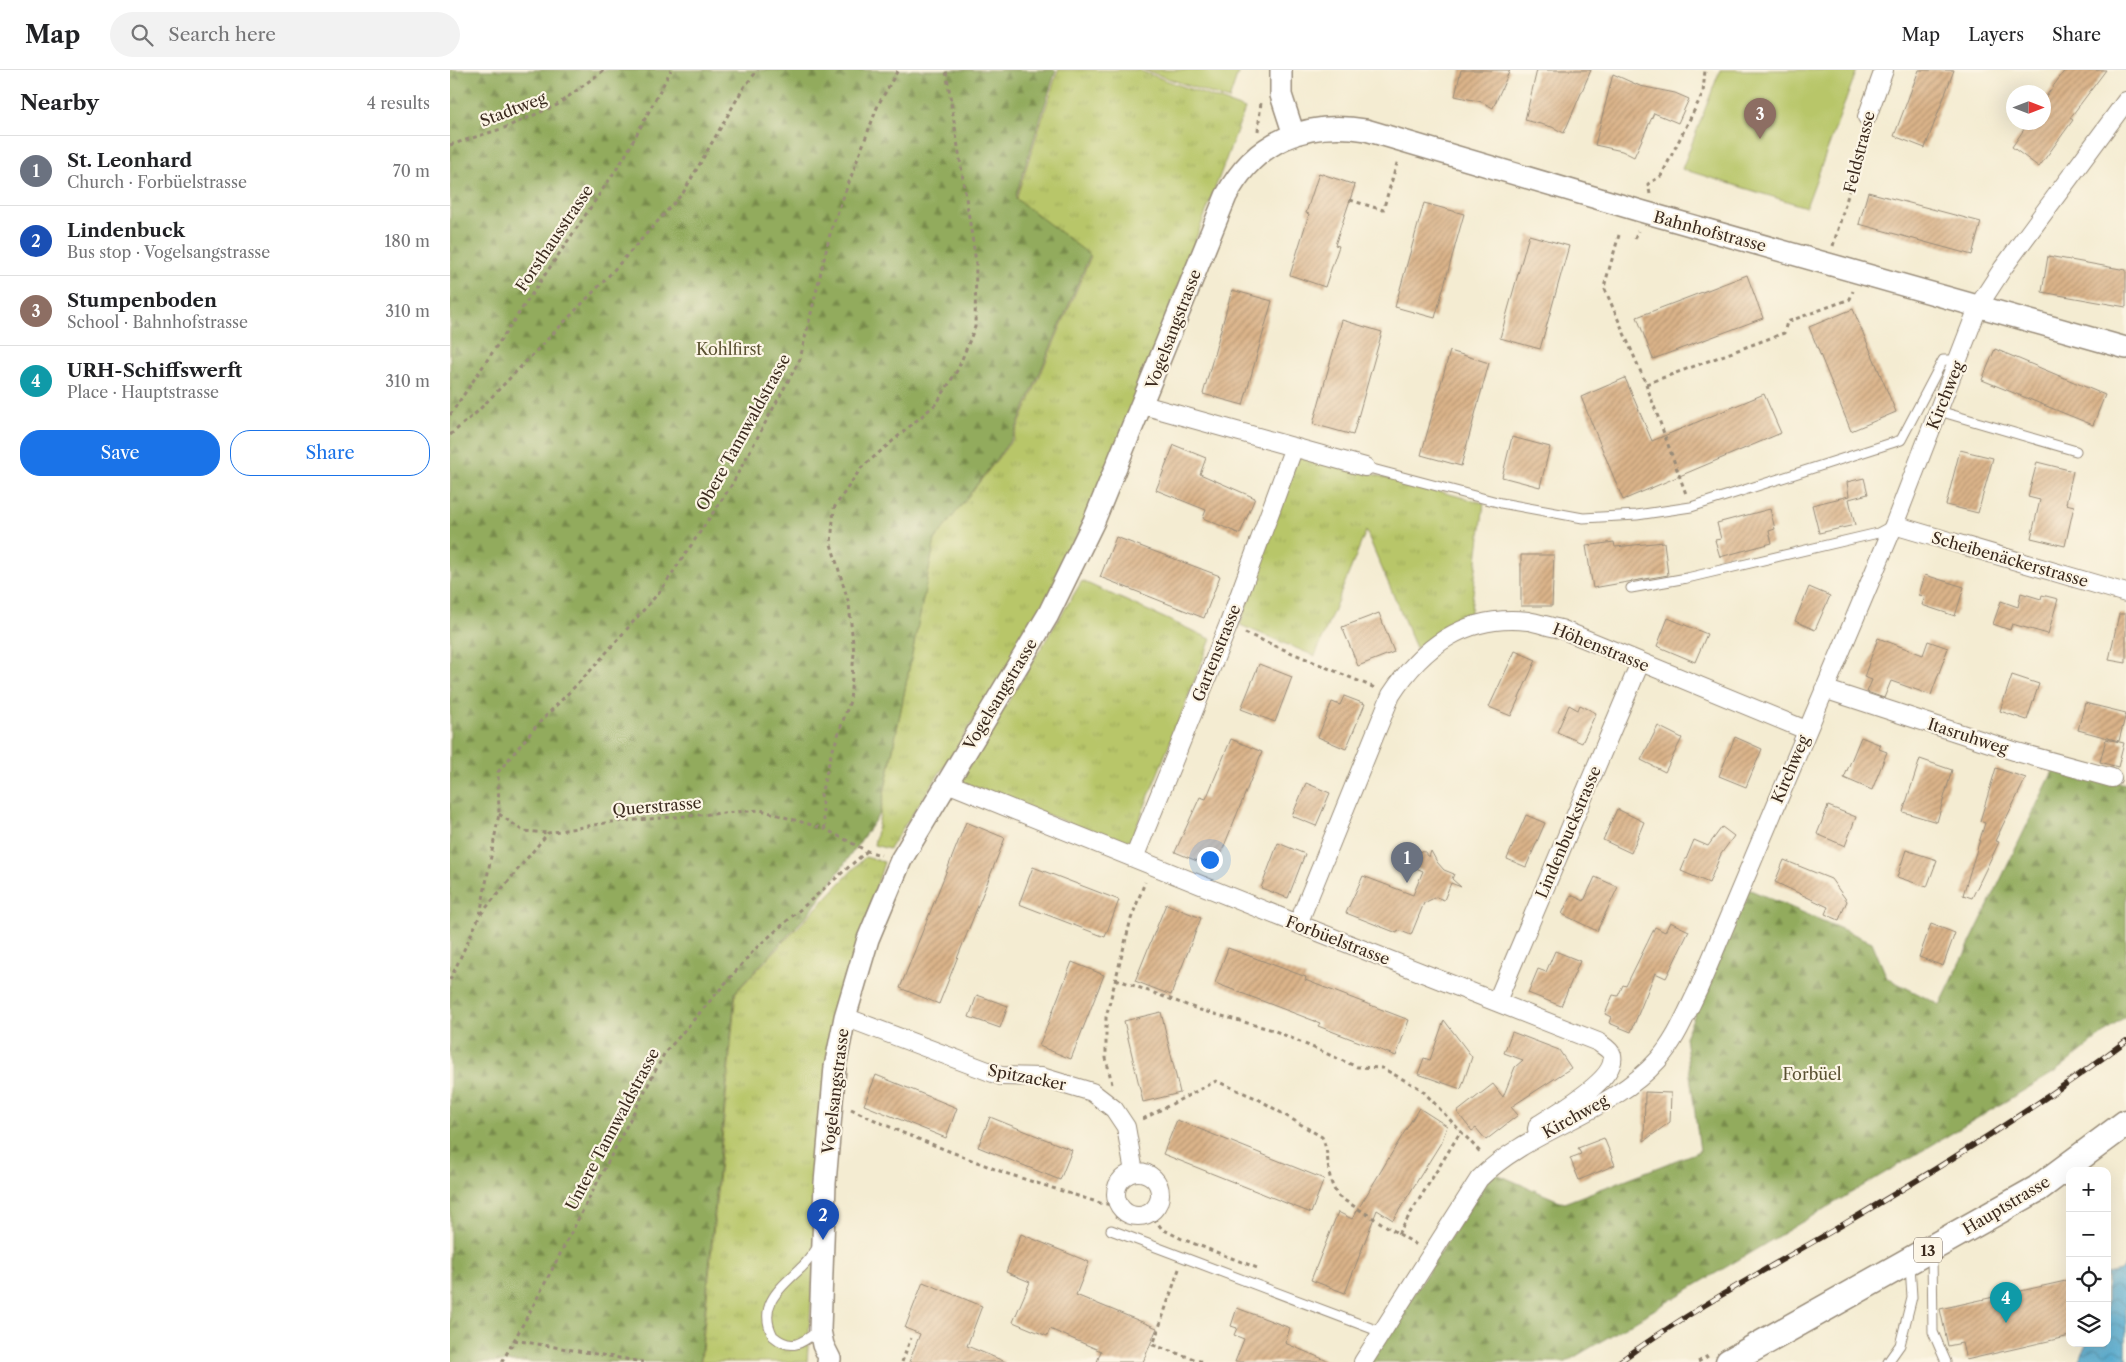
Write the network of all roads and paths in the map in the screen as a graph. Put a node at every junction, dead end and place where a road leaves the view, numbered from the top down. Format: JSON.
{"nodes":[{"id":1,"x":604,"y":70,"type":"edge"},
{"id":2,"x":671,"y":70,"type":"edge"},
{"id":3,"x":758,"y":70,"type":"edge"},
{"id":4,"x":898,"y":70,"type":"edge"},
{"id":5,"x":946,"y":70,"type":"edge"},
{"id":6,"x":1281,"y":70,"type":"edge"},
{"id":7,"x":1705,"y":70,"type":"edge"},
{"id":8,"x":1884,"y":70,"type":"edge"},
{"id":9,"x":2126,"y":101,"type":"edge"},
{"id":10,"x":1867,"y":117,"type":"joint"},
{"id":11,"x":1294,"y":135,"type":"junction"},
{"id":12,"x":1403,"y":142,"type":"junction"},
{"id":13,"x":450,"y":145,"type":"edge"},
{"id":14,"x":1350,"y":200,"type":"dead end"},
{"id":15,"x":1644,"y":212,"type":"junction"},
{"id":16,"x":1619,"y":235,"type":"dead end"},
{"id":17,"x":1828,"y":263,"type":"junction"},
{"id":18,"x":1854,"y":288,"type":"dead end"},
{"id":19,"x":1979,"y":305,"type":"junction"},
{"id":20,"x":2126,"y":348,"type":"edge"},
{"id":21,"x":1959,"y":360,"type":"junction"},
{"id":22,"x":1646,"y":384,"type":"junction"},
{"id":23,"x":1143,"y":405,"type":"junction"},
{"id":24,"x":1939,"y":411,"type":"junction"},
{"id":25,"x":450,"y":415,"type":"edge"},
{"id":26,"x":450,"y":435,"type":"edge"},
{"id":27,"x":1294,"y":447,"type":"junction"},
{"id":28,"x":2076,"y":450,"type":"dead end"},
{"id":29,"x":1365,"y":467,"type":"joint"},
{"id":30,"x":1685,"y":493,"type":"dead end"},
{"id":31,"x":1894,"y":525,"type":"junction"},
{"id":32,"x":1631,"y":588,"type":"dead end"},
{"id":33,"x":2126,"y":593,"type":"edge"},
{"id":34,"x":1228,"y":626,"type":"junction"},
{"id":35,"x":1640,"y":662,"type":"junction"},
{"id":36,"x":1824,"y":689,"type":"junction"},
{"id":37,"x":1390,"y":695,"type":"junction"},
{"id":38,"x":1806,"y":730,"type":"junction"},
{"id":39,"x":2112,"y":778,"type":"dead end"},
{"id":40,"x":947,"y":783,"type":"junction"},
{"id":41,"x":499,"y":814,"type":"junction"},
{"id":42,"x":825,"y":829,"type":"junction"},
{"id":43,"x":548,"y":833,"type":"junction"},
{"id":44,"x":867,"y":851,"type":"joint"},
{"id":45,"x":1134,"y":858,"type":"junction"},
{"id":46,"x":1151,"y":865,"type":"junction"},
{"id":47,"x":480,"y":915,"type":"junction"},
{"id":48,"x":1298,"y":924,"type":"junction"},
{"id":49,"x":1116,"y":979,"type":"junction"},
{"id":50,"x":450,"y":980,"type":"edge"},
{"id":51,"x":1497,"y":1001,"type":"junction"},
{"id":52,"x":845,"y":1017,"type":"junction"},
{"id":53,"x":1114,"y":1110,"type":"junction"},
{"id":54,"x":855,"y":1111,"type":"dead end"},
{"id":55,"x":1126,"y":1127,"type":"junction"},
{"id":56,"x":2124,"y":1127,"type":"edge"},
{"id":57,"x":1461,"y":1131,"type":"junction"},
{"id":58,"x":1531,"y":1141,"type":"junction"},
{"id":59,"x":1492,"y":1165,"type":"junction"},
{"id":60,"x":1134,"y":1172,"type":"junction"},
{"id":61,"x":1120,"y":1206,"type":"junction"},
{"id":62,"x":1150,"y":1212,"type":"junction"},
{"id":63,"x":1111,"y":1230,"type":"dead end"},
{"id":64,"x":1398,"y":1234,"type":"junction"},
{"id":65,"x":823,"y":1240,"type":"junction"},
{"id":66,"x":1430,"y":1253,"type":"junction"},
{"id":67,"x":1921,"y":1254,"type":"junction"},
{"id":68,"x":1183,"y":1257,"type":"junction"},
{"id":69,"x":1263,"y":1270,"type":"dead end"},
{"id":70,"x":820,"y":1330,"type":"junction"},
{"id":71,"x":1381,"y":1332,"type":"junction"},
{"id":72,"x":911,"y":1338,"type":"dead end"},
{"id":73,"x":514,"y":1340,"type":"junction"},
{"id":74,"x":831,"y":1361,"type":"edge"},
{"id":75,"x":502,"y":1362,"type":"edge"},
{"id":76,"x":644,"y":1362,"type":"edge"},
{"id":77,"x":902,"y":1362,"type":"edge"},
{"id":78,"x":1203,"y":1362,"type":"edge"},
{"id":79,"x":1363,"y":1362,"type":"edge"},
{"id":80,"x":1729,"y":1362,"type":"edge"},
{"id":81,"x":1888,"y":1362,"type":"edge"},
{"id":82,"x":1946,"y":1362,"type":"edge"}],
"edges":[{"from":1,"to":13,"type":"path","name":"Stadtweg"},
{"from":2,"to":25,"type":"path","name":"Forsthausstrasse"},
{"from":3,"to":26,"type":"path"},
{"from":4,"to":41,"type":"path","name":"Obere Tannwaldstrasse"},
{"from":5,"to":42,"type":"path"},
{"from":6,"to":11,"type":"street"},
{"from":7,"to":15,"type":"path"},
{"from":8,"to":10,"type":"street","name":"Feldstrasse"},
{"from":9,"to":19,"type":"street","name":"Kirchweg"},
{"from":10,"to":17,"type":"path","name":"Feldstrasse"},
{"from":11,"to":12,"type":"street","name":"Bahnhofstrasse"},
{"from":11,"to":23,"type":"street","name":"Vogelsangstrasse"},
{"from":12,"to":14,"type":"path"},
{"from":12,"to":15,"type":"street","name":"Bahnhofstrasse"},
{"from":15,"to":17,"type":"street","name":"Bahnhofstrasse"},
{"from":16,"to":22,"type":"path"},
{"from":17,"to":19,"type":"street","name":"Bahnhofstrasse"},
{"from":18,"to":22,"type":"path"},
{"from":19,"to":20,"type":"street","name":"Bahnhofstrasse"},
{"from":19,"to":21,"type":"street","name":"Kirchweg"},
{"from":21,"to":24,"type":"street","name":"Kirchweg"},
{"from":21,"to":29,"type":"lane"},
{"from":22,"to":30,"type":"path"},
{"from":23,"to":27,"type":"street"},
{"from":23,"to":40,"type":"street","name":"Vogelsangstrasse"},
{"from":24,"to":28,"type":"lane"},
{"from":24,"to":31,"type":"street","name":"Kirchweg"},
{"from":27,"to":29,"type":"street"},
{"from":27,"to":34,"type":"street","name":"Gartenstrasse"},
{"from":31,"to":32,"type":"lane"},
{"from":31,"to":33,"type":"street","name":"Scheibenäckerstrasse"},
{"from":31,"to":36,"type":"street","name":"Kirchweg"},
{"from":34,"to":37,"type":"path"},
{"from":34,"to":45,"type":"street","name":"Gartenstrasse"},
{"from":35,"to":37,"type":"street","name":"Höhenstrasse"},
{"from":35,"to":38,"type":"street","name":"Höhenstrasse"},
{"from":35,"to":51,"type":"street","name":"Lindenbuckstrasse"},
{"from":36,"to":38,"type":"street","name":"Kirchweg"},
{"from":36,"to":39,"type":"street","name":"Itasruhweg"},
{"from":37,"to":48,"type":"street","name":"Höhenstrasse"},
{"from":38,"to":58,"type":"street","name":"Kirchweg"},
{"from":40,"to":45,"type":"street","name":"Forbüelstrasse"},
{"from":40,"to":52,"type":"street","name":"Vogelsangstrasse"},
{"from":41,"to":43,"type":"path","name":"Querstrasse"},
{"from":41,"to":47,"type":"path","name":"Obere Tannwaldstrasse"},
{"from":42,"to":43,"type":"path","name":"Querstrasse"},
{"from":42,"to":44,"type":"path","name":"Querstrasse"},
{"from":43,"to":47,"type":"path"},
{"from":44,"to":73,"type":"path","name":"Untere Tannwaldstrasse"},
{"from":45,"to":46,"type":"street","name":"Forbüelstrasse"},
{"from":46,"to":48,"type":"street","name":"Forbüelstrasse"},
{"from":46,"to":49,"type":"path"},
{"from":47,"to":50,"type":"path","name":"Obere Tannwaldstrasse"},
{"from":48,"to":51,"type":"street","name":"Forbüelstrasse"},
{"from":49,"to":53,"type":"path"},
{"from":49,"to":57,"type":"path"},
{"from":51,"to":58,"type":"street","name":"Forbüelstrasse"},
{"from":52,"to":53,"type":"street","name":"Spitzacker"},
{"from":52,"to":65,"type":"street","name":"Vogelsangstrasse"},
{"from":53,"to":55,"type":"street","name":"Spitzacker"},
{"from":54,"to":61,"type":"path"},
{"from":55,"to":60,"type":"street","name":"Spitzacker"},
{"from":55,"to":64,"type":"path"},
{"from":56,"to":67,"type":"main road","name":"Hauptstrasse","number":"13"},
{"from":57,"to":59,"type":"path"},
{"from":57,"to":64,"type":"path"},
{"from":58,"to":59,"type":"street","name":"Kirchweg"},
{"from":59,"to":66,"type":"street","name":"Kirchweg"},
{"from":60,"to":61,"type":"street"},
{"from":60,"to":62,"type":"street"},
{"from":61,"to":62,"type":"street"},
{"from":62,"to":69,"type":"path"},
{"from":63,"to":68,"type":"lane"},
{"from":64,"to":66,"type":"path"},
{"from":65,"to":70,"type":"street","name":"Vogelsangstrasse"},
{"from":65,"to":70,"type":"lane"},
{"from":66,"to":71,"type":"street","name":"Kirchweg"},
{"from":67,"to":80,"type":"main road","name":"Hauptstrasse","number":"13"},
{"from":67,"to":81,"type":"lane"},
{"from":67,"to":82,"type":"lane"},
{"from":68,"to":71,"type":"lane"},
{"from":68,"to":78,"type":"path"},
{"from":70,"to":74,"type":"street","name":"Vogelsangstrasse"},
{"from":71,"to":79,"type":"street","name":"Kirchweg"},
{"from":72,"to":77,"type":"path"},
{"from":73,"to":75,"type":"path","name":"Untere Tannwaldstrasse"},
{"from":73,"to":76,"type":"path"}]}
